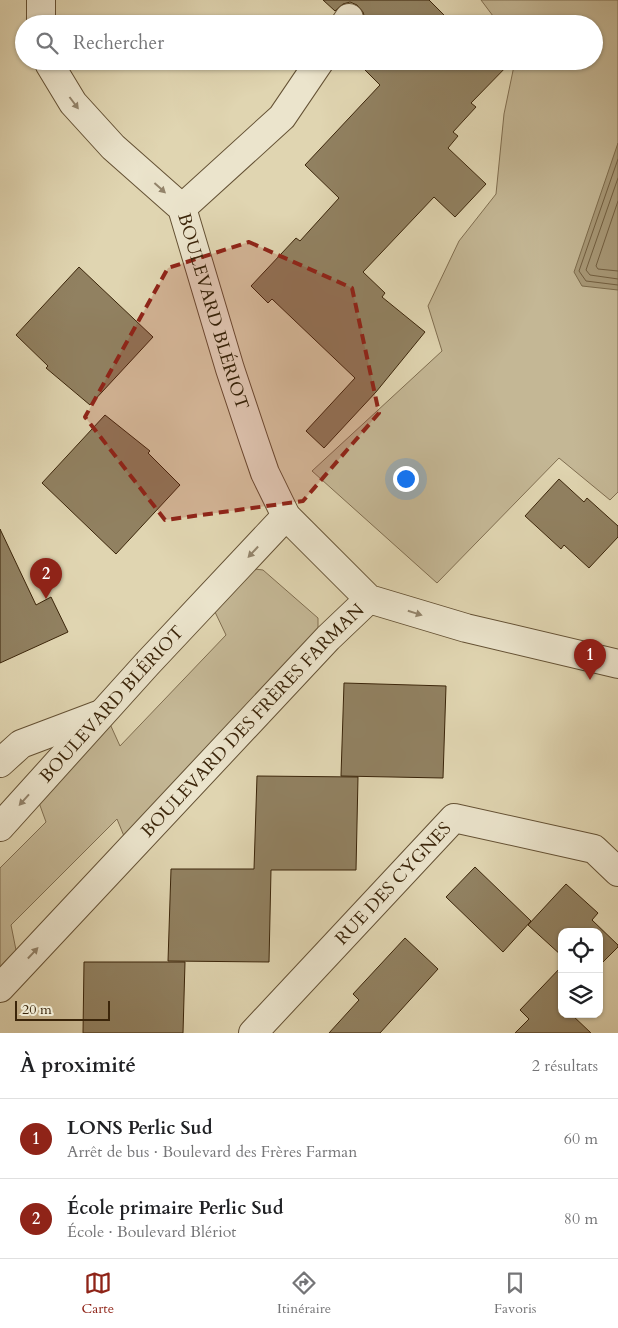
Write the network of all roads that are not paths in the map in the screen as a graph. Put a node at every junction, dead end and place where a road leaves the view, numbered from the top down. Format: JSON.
{"nodes":[{"id":1,"x":40,"y":0,"type":"edge"},
{"id":2,"x":41,"y":15,"type":"edge"},
{"id":3,"x":53,"y":70,"type":"edge"},
{"id":4,"x":314,"y":70,"type":"edge"},
{"id":5,"x":182,"y":208,"type":"junction"},
{"id":6,"x":286,"y":516,"type":"junction"},
{"id":7,"x":369,"y":598,"type":"junction"},
{"id":8,"x":618,"y":664,"type":"edge"},
{"id":9,"x":102,"y":714,"type":"junction"},
{"id":10,"x":0,"y":763,"type":"edge"},
{"id":11,"x":0,"y":827,"type":"edge"},
{"id":12,"x":618,"y":872,"type":"edge"},
{"id":13,"x":0,"y":988,"type":"edge"},
{"id":14,"x":253,"y":1033,"type":"edge"}],
"edges":[{"from":1,"to":2,"type":"street"},
{"from":3,"to":5,"type":"street","name":"BOULEVARD BLÉRIOT","one_way":true},
{"from":4,"to":5,"type":"street"},
{"from":5,"to":6,"type":"street","name":"BOULEVARD BLÉRIOT"},
{"from":6,"to":7,"type":"street","name":"BOULEVARD BLÉRIOT"},
{"from":6,"to":9,"type":"street","name":"BOULEVARD BLÉRIOT","one_way":true},
{"from":7,"to":8,"type":"street","name":"BOULEVARD DES FRÈRES FARMAN","one_way":true},
{"from":13,"to":7,"type":"street","name":"BOULEVARD DES FRÈRES FARMAN","one_way":true},
{"from":9,"to":10,"type":"street"},
{"from":9,"to":11,"type":"street","name":"BOULEVARD BLÉRIOT","one_way":true},
{"from":12,"to":14,"type":"street","name":"RUE DES CYGNES"}]}
